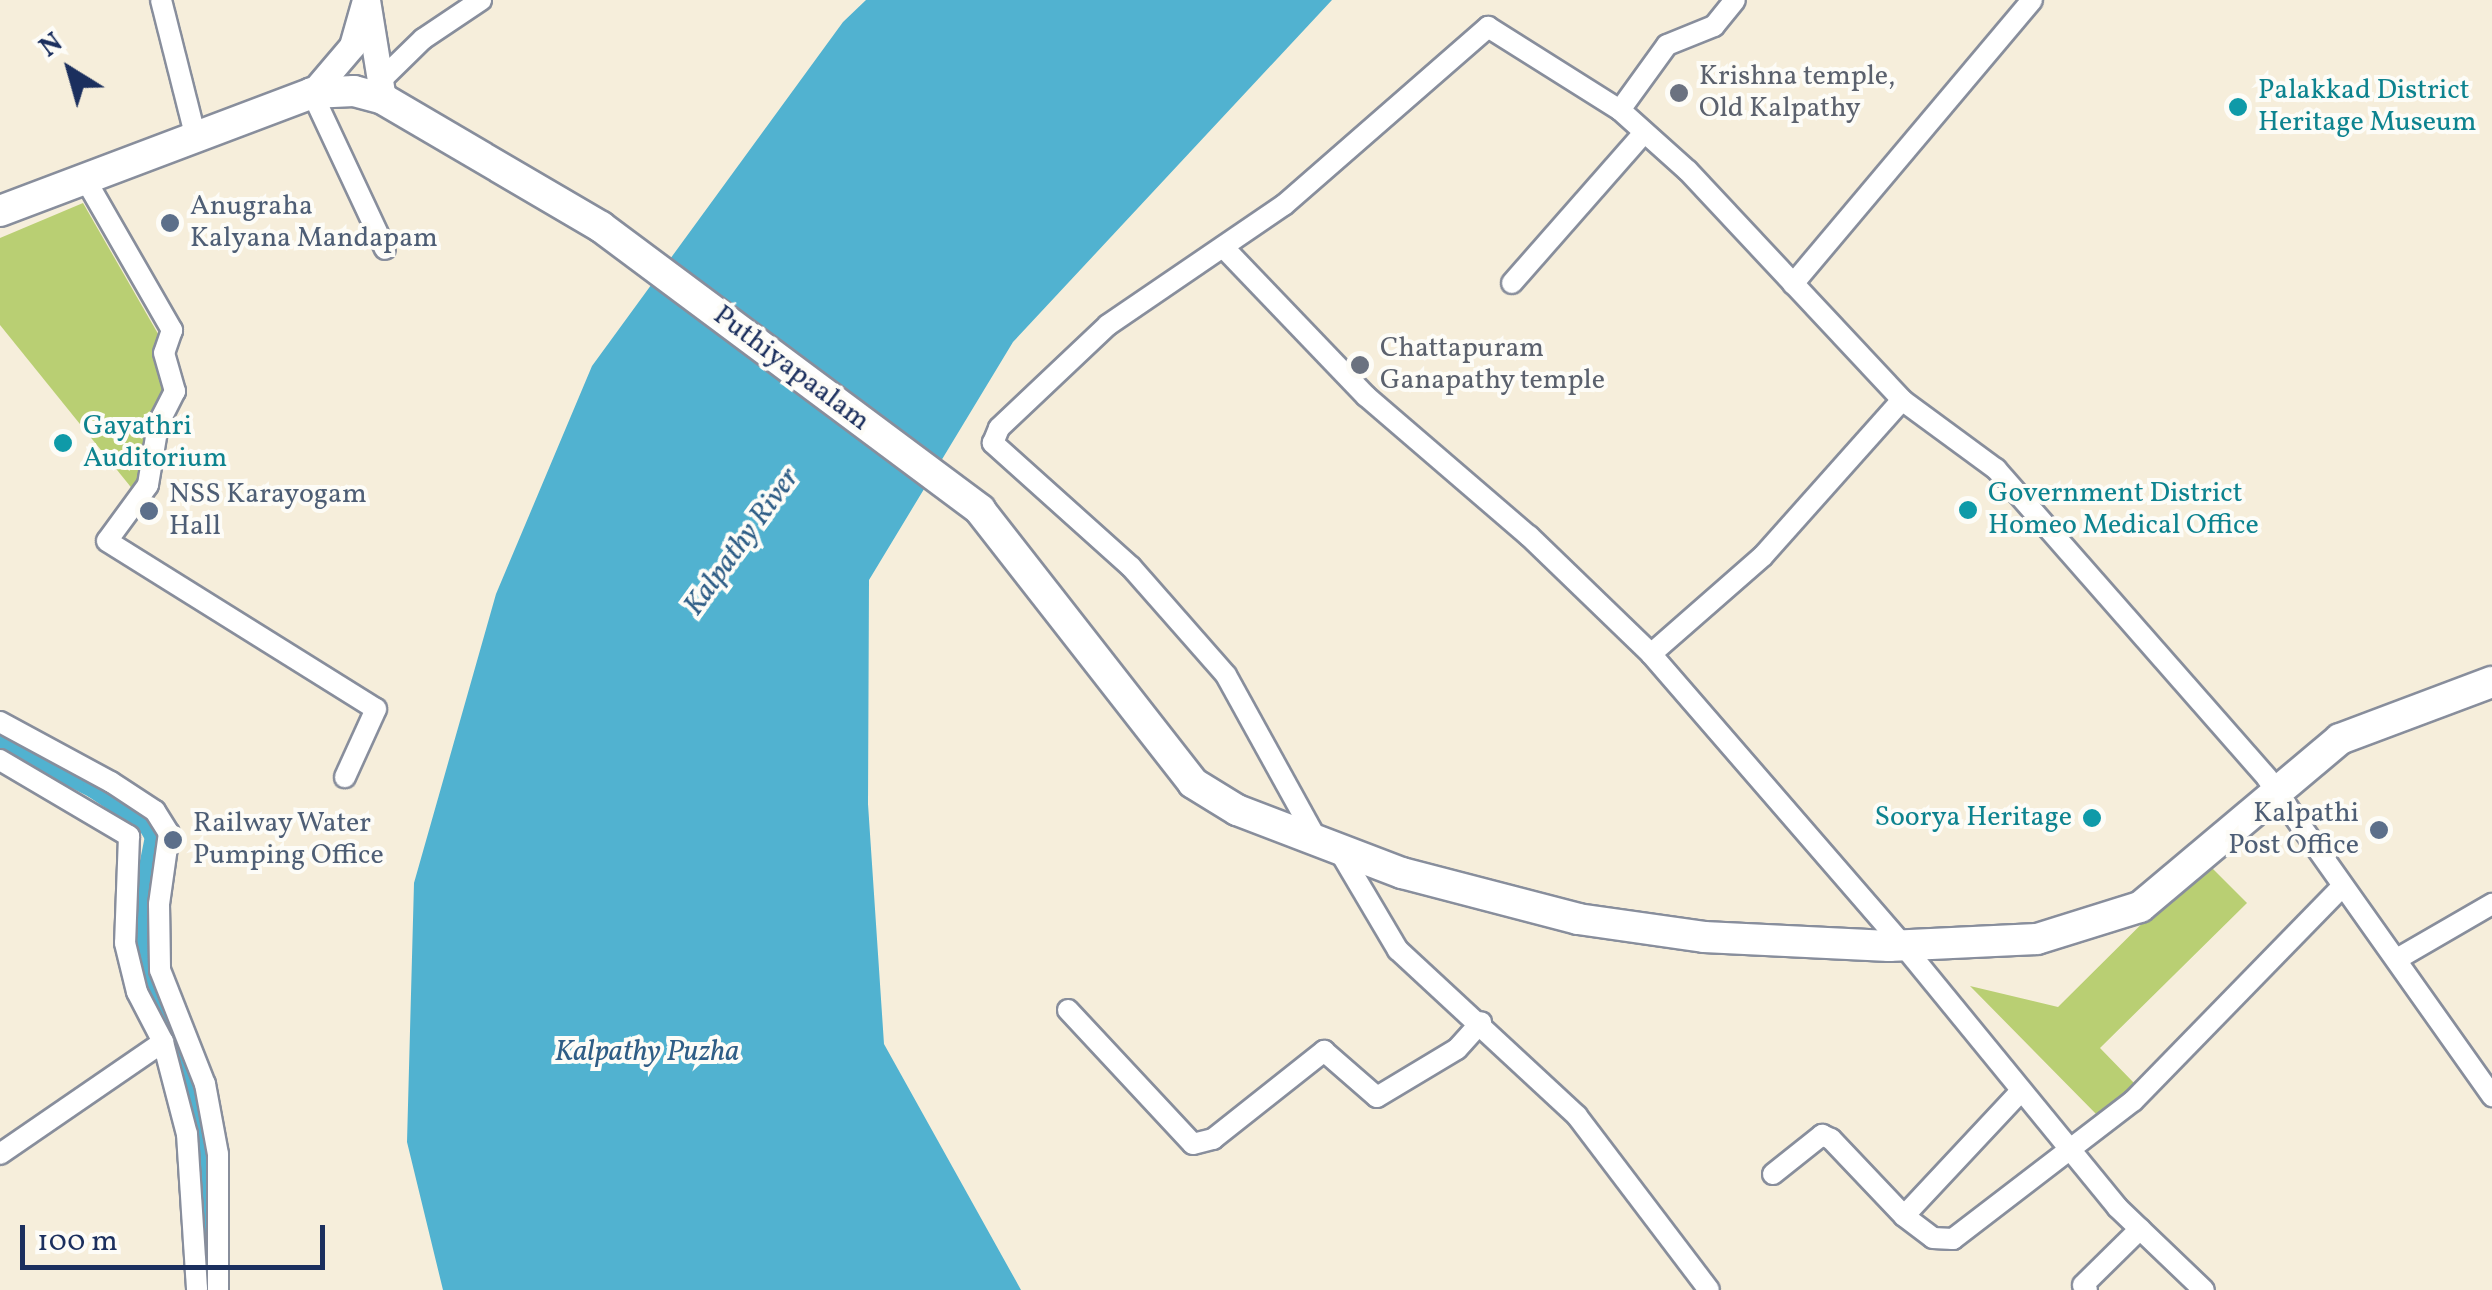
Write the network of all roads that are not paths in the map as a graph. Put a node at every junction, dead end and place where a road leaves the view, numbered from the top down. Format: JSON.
{"nodes":[{"id":1,"x":161,"y":0,"type":"edge"},
{"id":2,"x":366,"y":0,"type":"edge"},
{"id":3,"x":481,"y":0,"type":"edge"},
{"id":4,"x":1735,"y":0,"type":"edge"},
{"id":5,"x":2032,"y":0,"type":"edge"},
{"id":6,"x":383,"y":88,"type":"junction"},
{"id":7,"x":312,"y":93,"type":"junction"},
{"id":8,"x":1620,"y":110,"type":"junction"},
{"id":9,"x":1644,"y":133,"type":"junction"},
{"id":10,"x":196,"y":138,"type":"junction"},
{"id":11,"x":84,"y":177,"type":"junction"},
{"id":12,"x":0,"y":211,"type":"edge"},
{"id":13,"x":386,"y":249,"type":"dead end"},
{"id":14,"x":1225,"y":250,"type":"junction"},
{"id":15,"x":1512,"y":282,"type":"dead end"},
{"id":16,"x":1793,"y":284,"type":"junction"},
{"id":17,"x":1902,"y":400,"type":"junction"},
{"id":18,"x":1651,"y":654,"type":"junction"},
{"id":19,"x":2492,"y":670,"type":"edge"},
{"id":20,"x":2492,"y":682,"type":"edge"},
{"id":21,"x":0,"y":722,"type":"edge"},
{"id":22,"x":0,"y":760,"type":"edge"},
{"id":23,"x":345,"y":777,"type":"dead end"},
{"id":24,"x":2271,"y":783,"type":"junction"},
{"id":25,"x":1327,"y":843,"type":"junction"},
{"id":26,"x":2341,"y":888,"type":"junction"},
{"id":27,"x":2492,"y":904,"type":"edge"},
{"id":28,"x":1902,"y":944,"type":"junction"},
{"id":29,"x":2397,"y":959,"type":"junction"},
{"id":30,"x":1068,"y":1010,"type":"dead end"},
{"id":31,"x":1481,"y":1022,"type":"junction"},
{"id":32,"x":162,"y":1042,"type":"junction"},
{"id":33,"x":2021,"y":1091,"type":"junction"},
{"id":34,"x":2492,"y":1096,"type":"edge"},
{"id":35,"x":2072,"y":1150,"type":"junction"},
{"id":36,"x":0,"y":1154,"type":"edge"},
{"id":37,"x":1774,"y":1174,"type":"dead end"},
{"id":38,"x":1904,"y":1216,"type":"junction"},
{"id":39,"x":2140,"y":1230,"type":"junction"},
{"id":40,"x":197,"y":1290,"type":"edge"},
{"id":41,"x":218,"y":1290,"type":"edge"},
{"id":42,"x":1708,"y":1290,"type":"edge"},
{"id":43,"x":2087,"y":1290,"type":"edge"},
{"id":44,"x":2204,"y":1290,"type":"edge"}],
"edges":[{"from":1,"to":10,"type":"street"},
{"from":2,"to":6,"type":"main road"},
{"from":2,"to":7,"type":"main road"},
{"from":3,"to":6,"type":"street"},
{"from":4,"to":8,"type":"street"},
{"from":5,"to":16,"type":"street"},
{"from":6,"to":7,"type":"highway"},
{"from":6,"to":25,"type":"highway","name":"Puthiyapaalam"},
{"from":7,"to":10,"type":"highway"},
{"from":7,"to":13,"type":"street"},
{"from":8,"to":9,"type":"street"},
{"from":8,"to":14,"type":"street"},
{"from":9,"to":15,"type":"street"},
{"from":9,"to":16,"type":"street"},
{"from":10,"to":11,"type":"highway"},
{"from":11,"to":12,"type":"highway"},
{"from":11,"to":23,"type":"street"},
{"from":14,"to":18,"type":"street"},
{"from":14,"to":25,"type":"street"},
{"from":16,"to":17,"type":"street"},
{"from":17,"to":18,"type":"street"},
{"from":17,"to":24,"type":"street"},
{"from":18,"to":28,"type":"street"},
{"from":19,"to":24,"type":"highway"},
{"from":20,"to":24,"type":"highway"},
{"from":21,"to":41,"type":"street"},
{"from":22,"to":32,"type":"street"},
{"from":24,"to":26,"type":"street"},
{"from":24,"to":28,"type":"highway","name":"Puthiyapaalam"},
{"from":25,"to":28,"type":"highway","name":"Puthiyapaalam"},
{"from":25,"to":31,"type":"street"},
{"from":26,"to":29,"type":"street"},
{"from":26,"to":35,"type":"street"},
{"from":27,"to":29,"type":"street"},
{"from":28,"to":33,"type":"street"},
{"from":29,"to":34,"type":"street"},
{"from":30,"to":31,"type":"street"},
{"from":31,"to":42,"type":"street"},
{"from":32,"to":36,"type":"street"},
{"from":32,"to":40,"type":"street"},
{"from":33,"to":35,"type":"street"},
{"from":33,"to":38,"type":"street"},
{"from":35,"to":38,"type":"street"},
{"from":35,"to":39,"type":"street"},
{"from":37,"to":38,"type":"street"},
{"from":39,"to":43,"type":"street"},
{"from":39,"to":44,"type":"street"}]}
